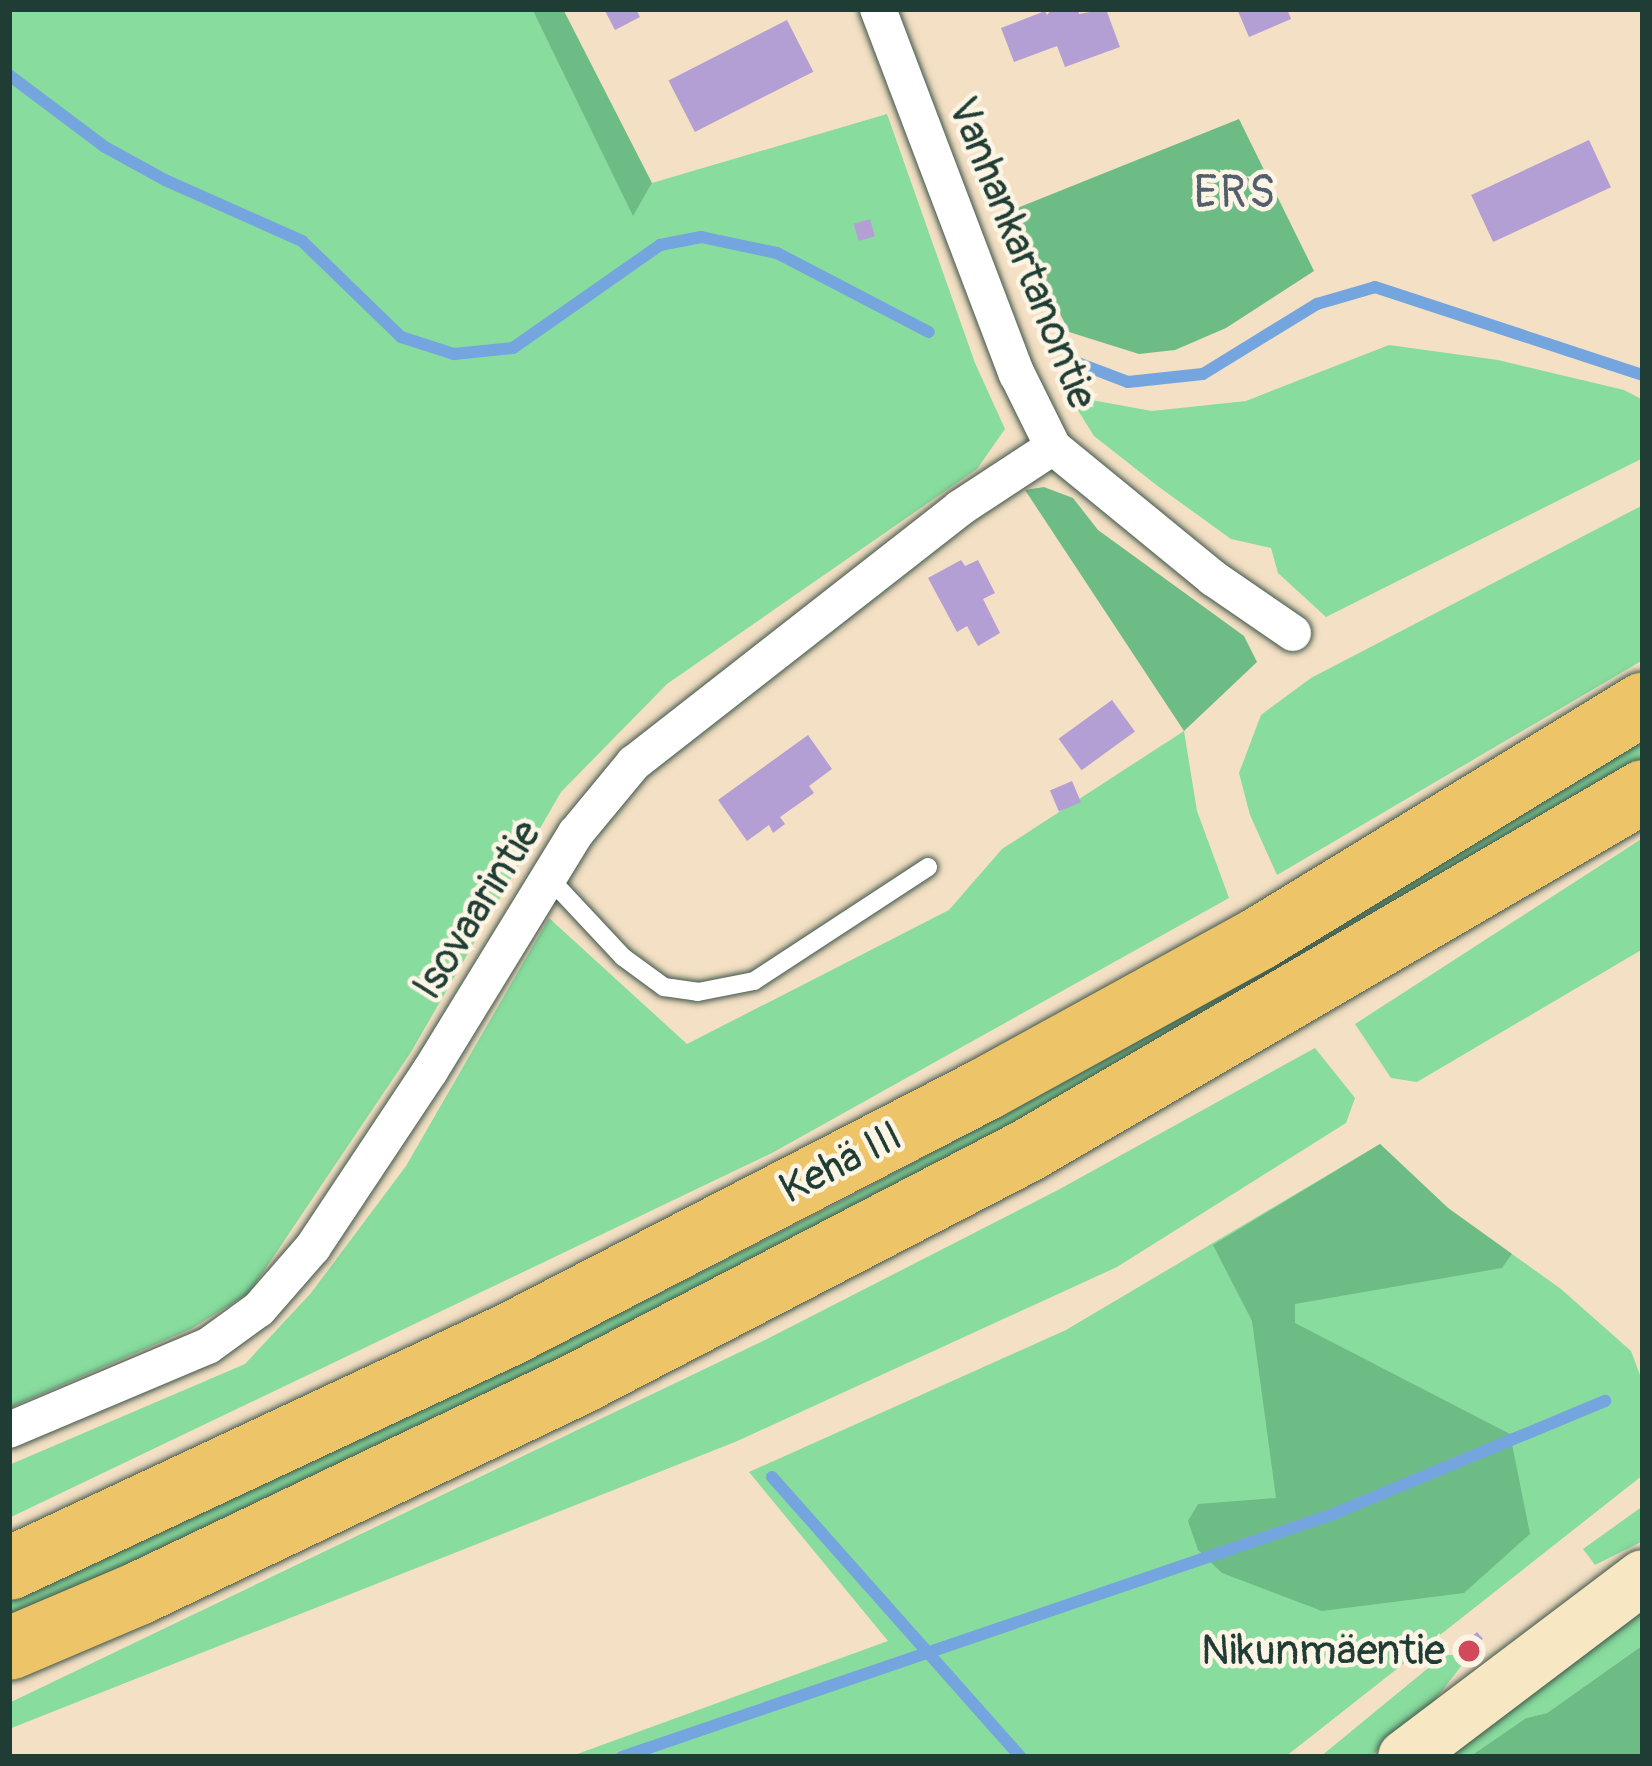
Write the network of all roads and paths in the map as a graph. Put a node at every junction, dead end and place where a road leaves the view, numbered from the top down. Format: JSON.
{"nodes":[{"id":1,"x":878,"y":9,"type":"edge"},
{"id":2,"x":1053,"y":447,"type":"junction"},
{"id":3,"x":1293,"y":633,"type":"dead end"},
{"id":4,"x":1643,"y":703,"type":"edge"},
{"id":5,"x":1643,"y":791,"type":"edge"},
{"id":6,"x":928,"y":867,"type":"dead end"},
{"id":7,"x":550,"y":879,"type":"junction"},
{"id":8,"x":9,"y":1430,"type":"edge"},
{"id":9,"x":9,"y":1568,"type":"edge"},
{"id":10,"x":1643,"y":1577,"type":"edge"},
{"id":11,"x":9,"y":1648,"type":"edge"},
{"id":12,"x":1405,"y":1757,"type":"edge"}],
"edges":[{"from":1,"to":2,"type":"street","name":"Vanhankartanontie"},
{"from":2,"to":3,"type":"street","name":"Vanhankartanontie"},
{"from":2,"to":7,"type":"street","name":"Isovaarintie"},
{"from":4,"to":9,"type":"highway","name":"Kehä III"},
{"from":5,"to":11,"type":"highway","name":"Kehä III"},
{"from":6,"to":7,"type":"lane"},
{"from":7,"to":8,"type":"street","name":"Isovaarintie"},
{"from":10,"to":12,"type":"main road"}]}
